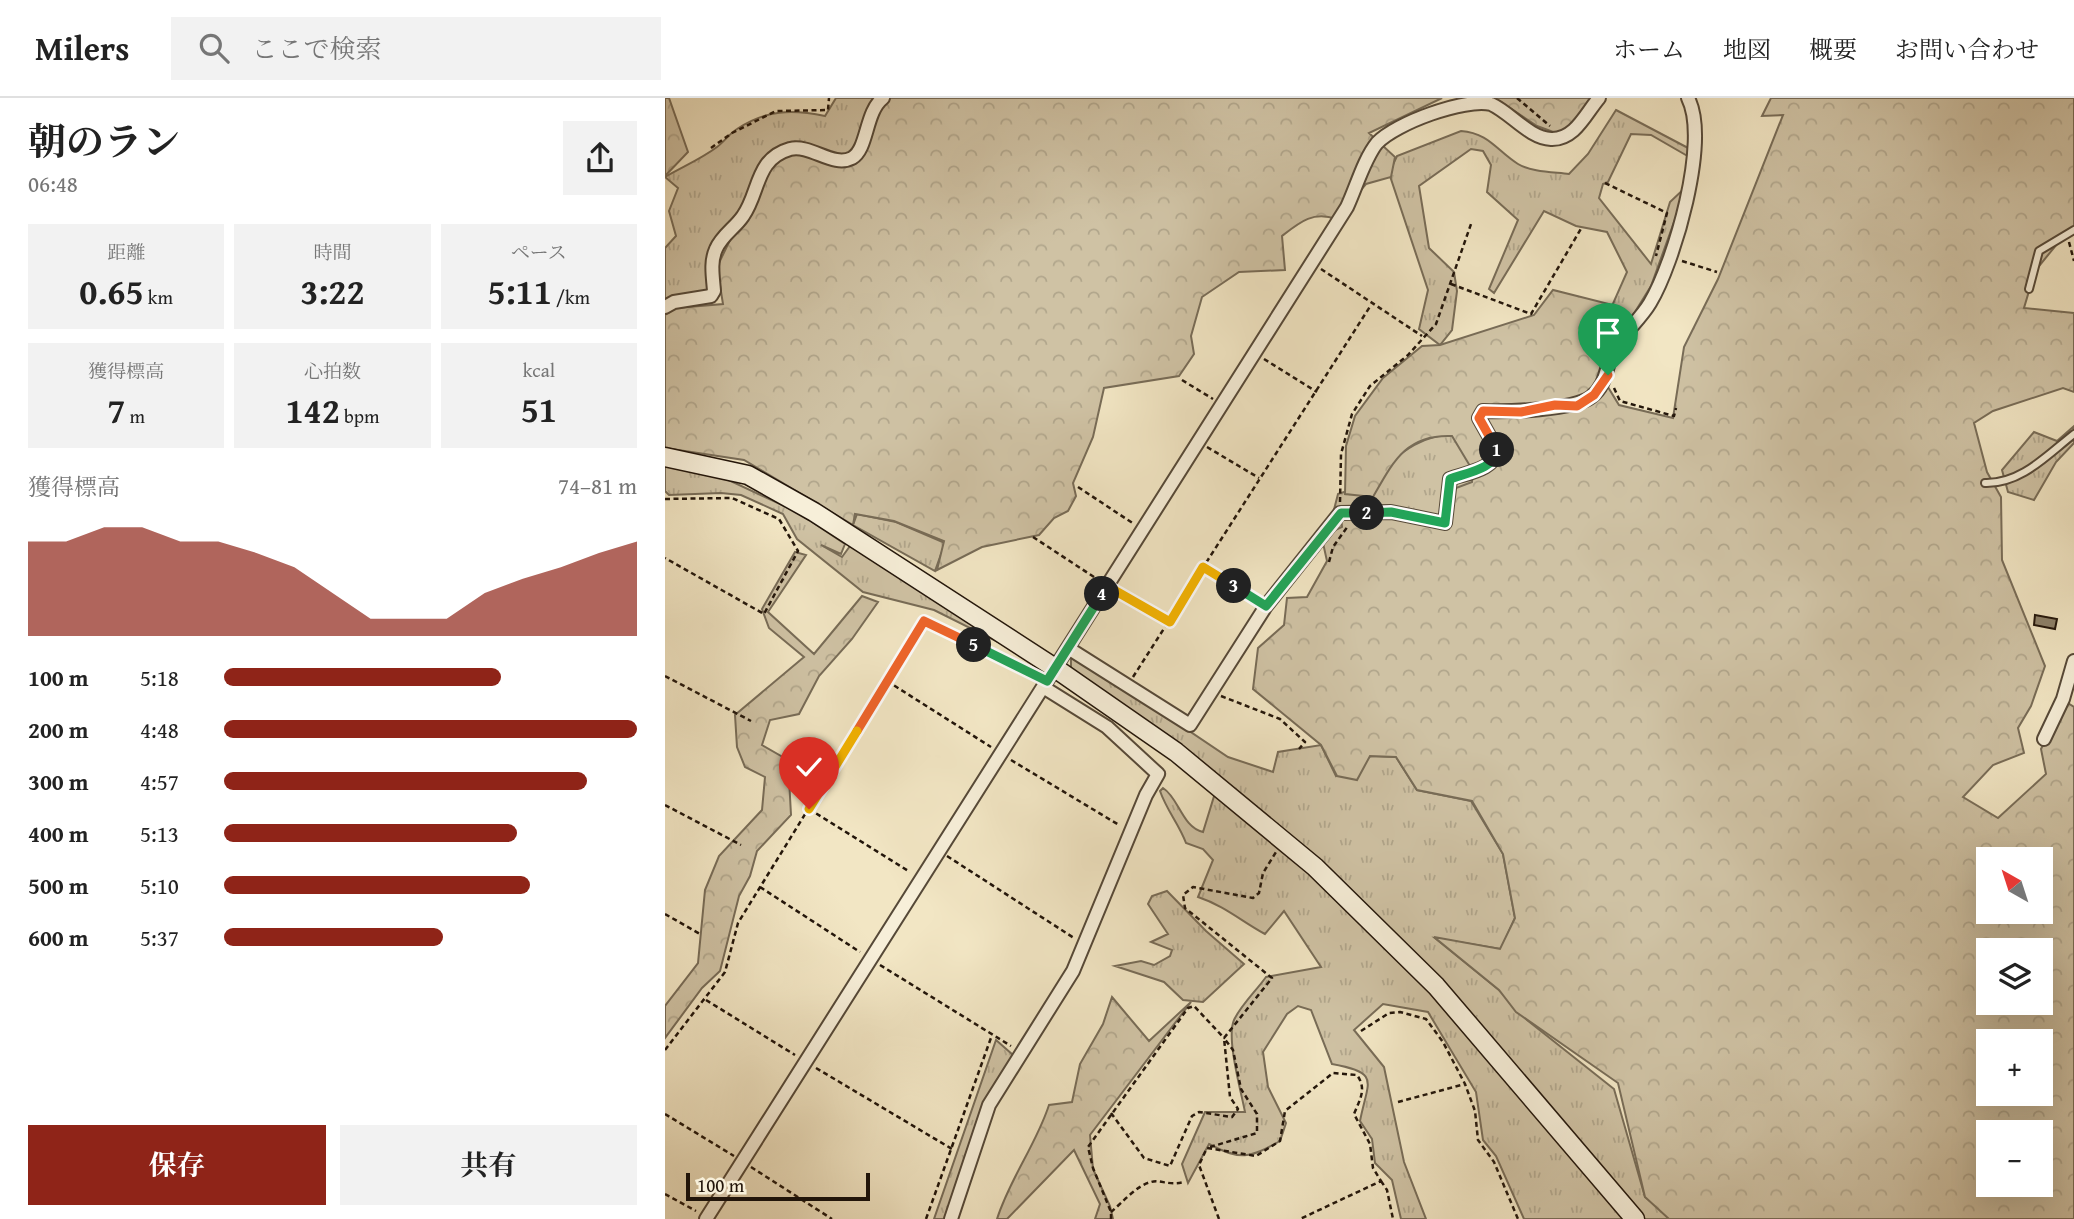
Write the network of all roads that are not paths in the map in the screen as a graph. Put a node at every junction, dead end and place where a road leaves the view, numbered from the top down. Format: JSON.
{"nodes":[{"id":1,"x":883,"y":98,"type":"edge"},
{"id":2,"x":1598,"y":98,"type":"edge"},
{"id":3,"x":1688,"y":98,"type":"edge"},
{"id":4,"x":2070,"y":231,"type":"edge"},
{"id":5,"x":2029,"y":289,"type":"dead end"},
{"id":6,"x":665,"y":307,"type":"edge"},
{"id":7,"x":2074,"y":435,"type":"edge"},
{"id":8,"x":665,"y":457,"type":"edge"},
{"id":9,"x":1985,"y":483,"type":"dead end"},
{"id":10,"x":1068,"y":648,"type":"junction"},
{"id":11,"x":2074,"y":661,"type":"edge"},
{"id":12,"x":1049,"y":678,"type":"junction"},
{"id":13,"x":2044,"y":739,"type":"dead end"},
{"id":14,"x":707,"y":1218,"type":"edge"},
{"id":15,"x":951,"y":1219,"type":"edge"},
{"id":16,"x":1635,"y":1219,"type":"edge"}],
"edges":[{"from":1,"to":6,"type":"street"},
{"from":2,"to":10,"type":"street"},
{"from":3,"to":10,"type":"street"},
{"from":4,"to":5,"type":"lane"},
{"from":7,"to":9,"type":"lane"},
{"from":8,"to":12,"type":"street"},
{"from":10,"to":12,"type":"street"},
{"from":11,"to":13,"type":"street"},
{"from":12,"to":14,"type":"street"},
{"from":12,"to":15,"type":"street"},
{"from":12,"to":16,"type":"street"}]}
